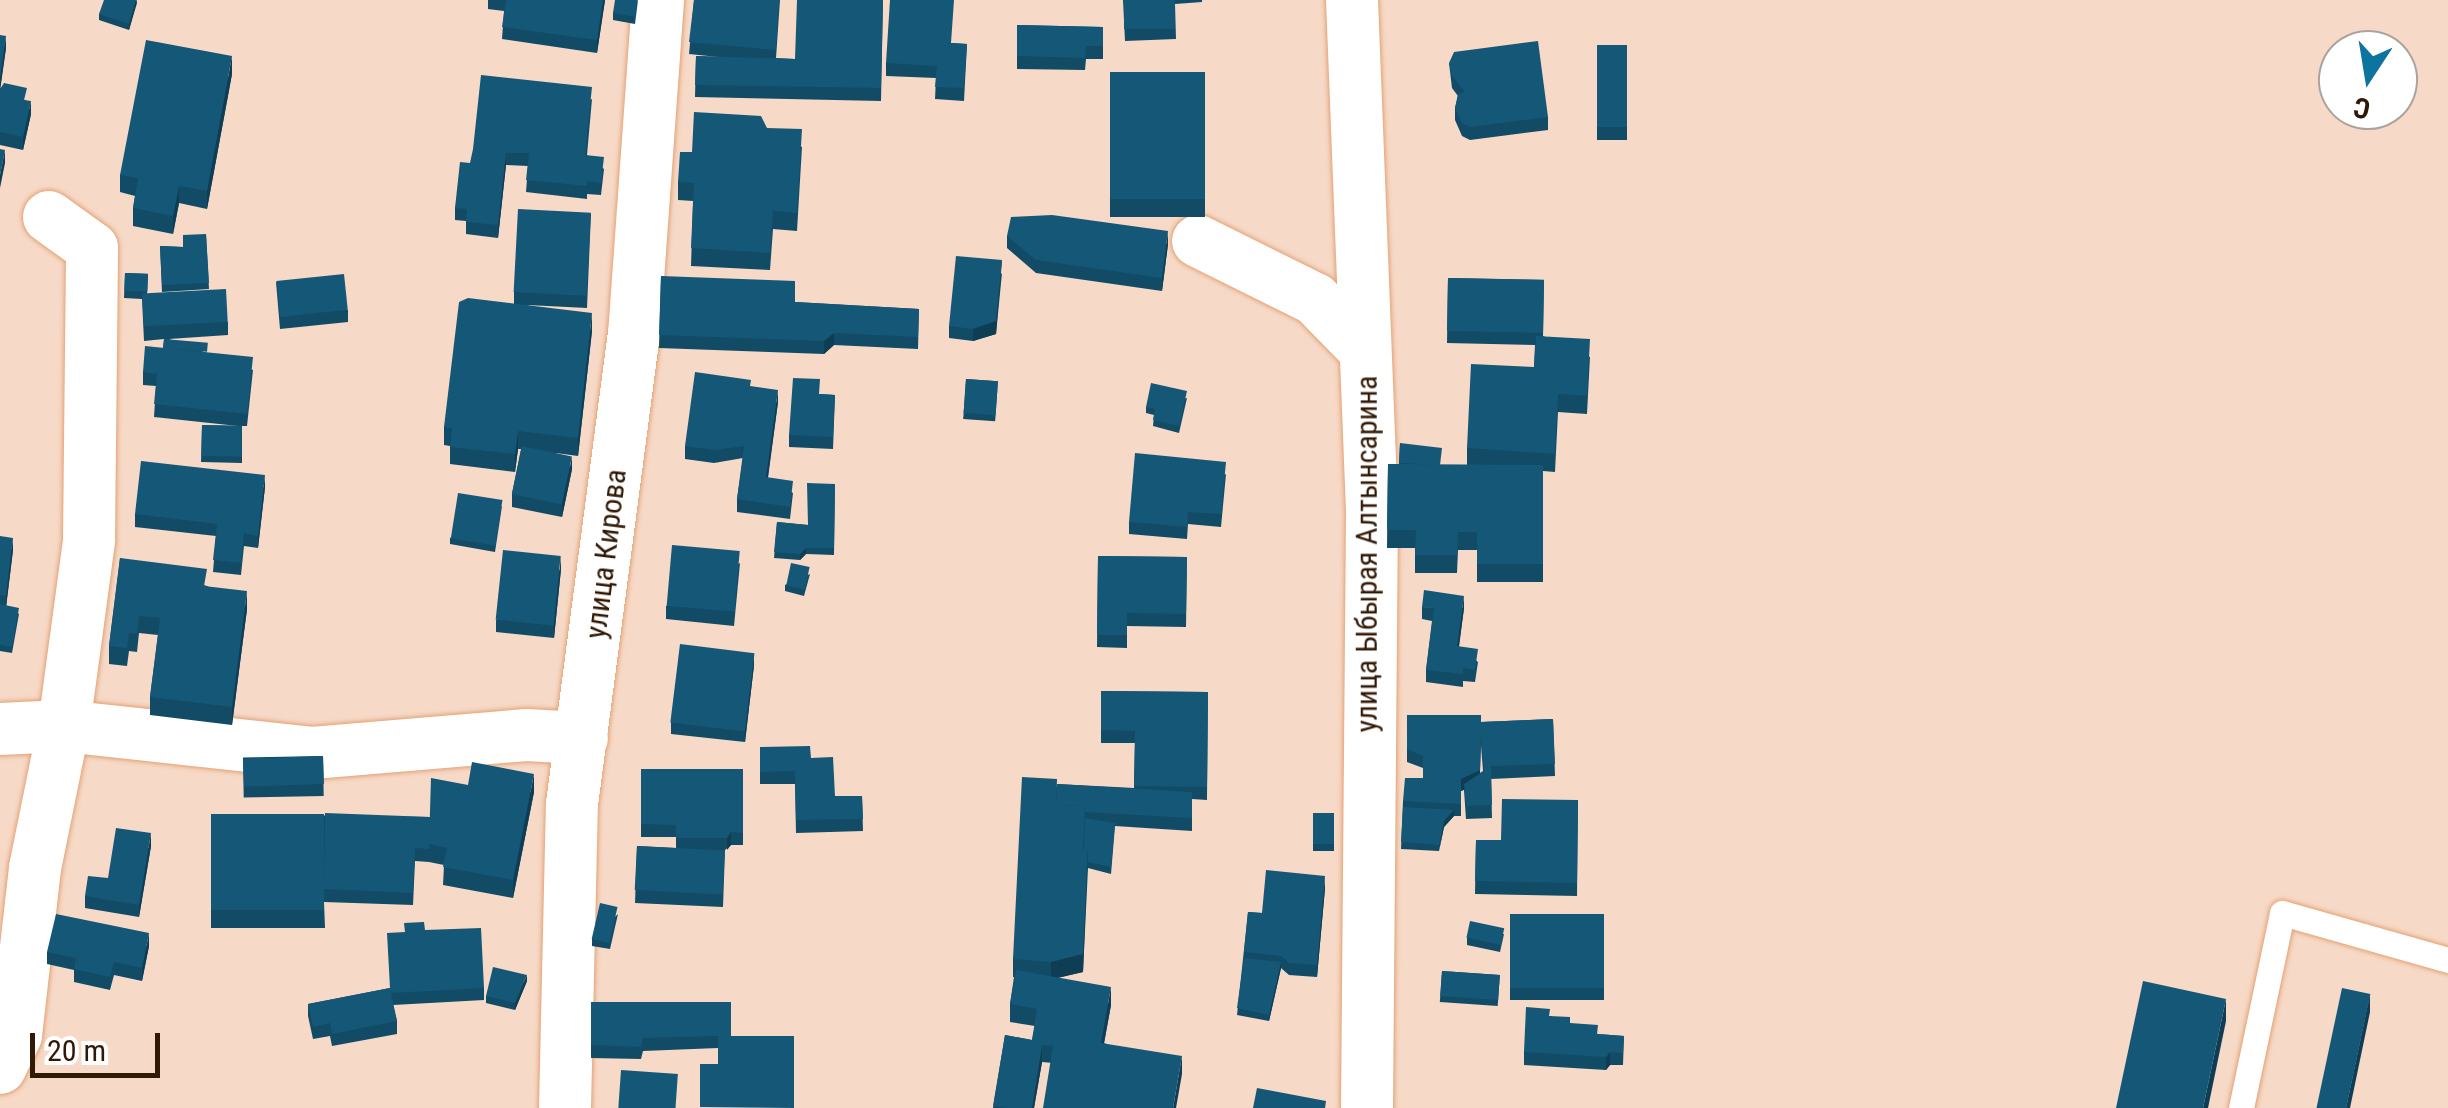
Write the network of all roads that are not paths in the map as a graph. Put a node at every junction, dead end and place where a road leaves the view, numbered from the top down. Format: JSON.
{"nodes":[{"id":1,"x":658,"y":0,"type":"edge"},
{"id":2,"x":1352,"y":0,"type":"edge"},
{"id":3,"x":50,"y":217,"type":"dead end"},
{"id":4,"x":1198,"y":242,"type":"dead end"},
{"id":5,"x":1366,"y":350,"type":"junction"},
{"id":6,"x":64,"y":726,"type":"junction"},
{"id":7,"x":0,"y":729,"type":"edge"},
{"id":8,"x":582,"y":738,"type":"junction"},
{"id":9,"x":2448,"y":960,"type":"edge"},
{"id":10,"x":0,"y":1068,"type":"edge"},
{"id":11,"x":565,"y":1108,"type":"edge"},
{"id":12,"x":1367,"y":1108,"type":"edge"},
{"id":13,"x":2241,"y":1108,"type":"edge"}],
"edges":[{"from":1,"to":8,"type":"street","name":"улица Кирова"},
{"from":2,"to":5,"type":"street","name":"улица Ыбырая Алтынсарина"},
{"from":3,"to":6,"type":"street"},
{"from":4,"to":5,"type":"street"},
{"from":5,"to":12,"type":"street","name":"улица Ыбырая Алтынсарина"},
{"from":6,"to":7,"type":"street"},
{"from":6,"to":8,"type":"street"},
{"from":6,"to":10,"type":"street"},
{"from":8,"to":11,"type":"street","name":"улица Кирова"},
{"from":9,"to":13,"type":"lane"}]}
